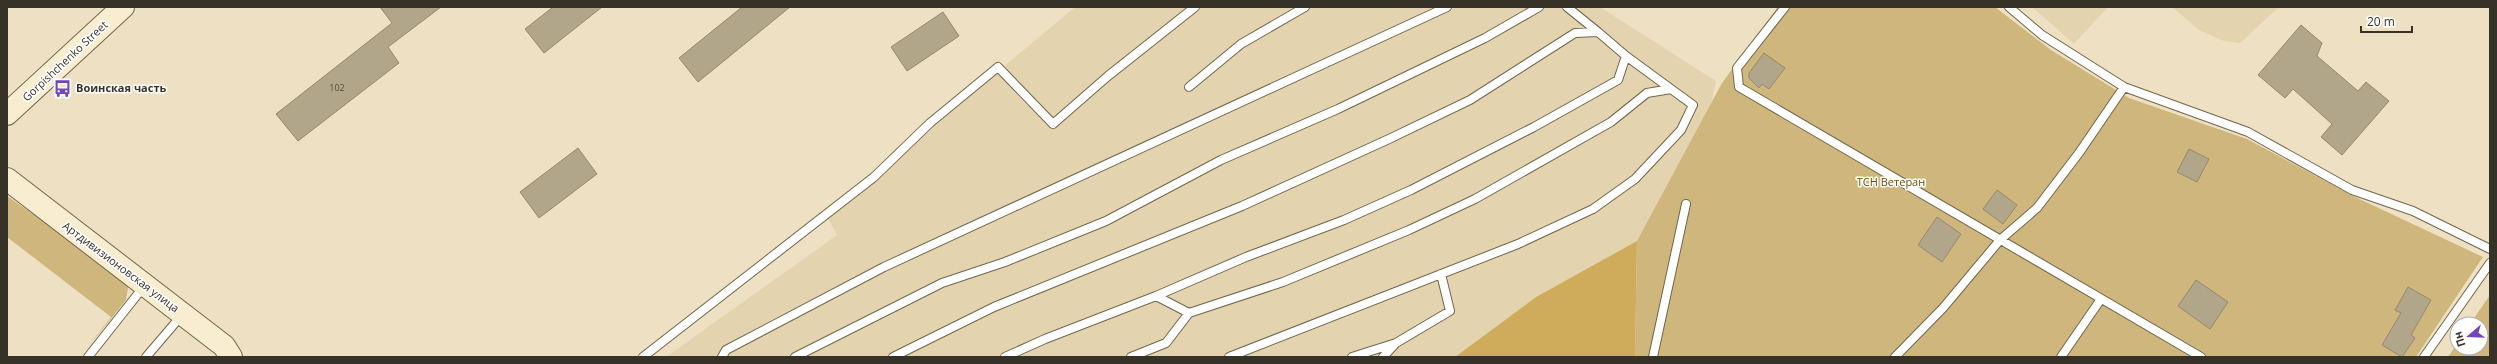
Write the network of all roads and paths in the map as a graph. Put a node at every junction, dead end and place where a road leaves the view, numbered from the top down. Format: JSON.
{"nodes":[{"id":1,"x":123,"y":7,"type":"edge"},
{"id":2,"x":1195,"y":7,"type":"edge"},
{"id":3,"x":1305,"y":7,"type":"edge"},
{"id":4,"x":1447,"y":7,"type":"edge"},
{"id":5,"x":1539,"y":7,"type":"edge"},
{"id":6,"x":1567,"y":7,"type":"edge"},
{"id":7,"x":1785,"y":7,"type":"edge"},
{"id":8,"x":2009,"y":7,"type":"edge"},
{"id":9,"x":1598,"y":32,"type":"junction"},
{"id":10,"x":1626,"y":56,"type":"junction"},
{"id":11,"x":1189,"y":87,"type":"dead end"},
{"id":12,"x":2124,"y":87,"type":"junction"},
{"id":13,"x":1671,"y":89,"type":"junction"},
{"id":14,"x":7,"y":114,"type":"edge"},
{"id":15,"x":7,"y":179,"type":"edge"},
{"id":16,"x":1686,"y":204,"type":"dead end"},
{"id":17,"x":2000,"y":240,"type":"junction"},
{"id":18,"x":2490,"y":249,"type":"edge"},
{"id":19,"x":2490,"y":263,"type":"edge"},
{"id":20,"x":1441,"y":274,"type":"junction"},
{"id":21,"x":145,"y":285,"type":"junction"},
{"id":22,"x":1156,"y":296,"type":"junction"},
{"id":23,"x":2101,"y":299,"type":"junction"},
{"id":24,"x":1189,"y":313,"type":"junction"},
{"id":25,"x":182,"y":314,"type":"junction"},
{"id":26,"x":1396,"y":343,"type":"junction"},
{"id":27,"x":231,"y":352,"type":"edge"},
{"id":28,"x":88,"y":357,"type":"edge"},
{"id":29,"x":146,"y":357,"type":"edge"},
{"id":30,"x":642,"y":357,"type":"edge"},
{"id":31,"x":722,"y":357,"type":"edge"},
{"id":32,"x":795,"y":357,"type":"edge"},
{"id":33,"x":893,"y":357,"type":"edge"},
{"id":34,"x":1005,"y":357,"type":"edge"},
{"id":35,"x":1131,"y":357,"type":"edge"},
{"id":36,"x":1229,"y":357,"type":"edge"},
{"id":37,"x":1352,"y":357,"type":"edge"},
{"id":38,"x":1383,"y":357,"type":"edge"},
{"id":39,"x":1653,"y":357,"type":"edge"},
{"id":40,"x":1895,"y":357,"type":"edge"},
{"id":41,"x":2061,"y":357,"type":"edge"},
{"id":42,"x":2199,"y":357,"type":"edge"},
{"id":43,"x":2424,"y":357,"type":"edge"}],
"edges":[{"from":1,"to":14,"type":"street","name":"Gorpishchenko Street"},
{"from":2,"to":30,"type":"lane"},
{"from":3,"to":11,"type":"lane"},
{"from":4,"to":31,"type":"lane"},
{"from":5,"to":32,"type":"lane"},
{"from":6,"to":9,"type":"lane"},
{"from":7,"to":17,"type":"lane"},
{"from":8,"to":12,"type":"lane"},
{"from":9,"to":10,"type":"lane"},
{"from":9,"to":33,"type":"lane"},
{"from":10,"to":13,"type":"lane"},
{"from":10,"to":22,"type":"lane"},
{"from":12,"to":17,"type":"lane"},
{"from":12,"to":18,"type":"lane"},
{"from":13,"to":20,"type":"lane"},
{"from":13,"to":24,"type":"lane"},
{"from":15,"to":21,"type":"street","name":"Артдивизионовская улица"},
{"from":16,"to":39,"type":"lane"},
{"from":17,"to":23,"type":"lane"},
{"from":17,"to":40,"type":"lane"},
{"from":19,"to":43,"type":"lane"},
{"from":20,"to":26,"type":"lane"},
{"from":20,"to":36,"type":"lane"},
{"from":21,"to":25,"type":"street","name":"Артдивизионовская улица"},
{"from":21,"to":28,"type":"lane"},
{"from":22,"to":24,"type":"lane"},
{"from":22,"to":34,"type":"lane"},
{"from":23,"to":41,"type":"lane"},
{"from":23,"to":42,"type":"lane"},
{"from":24,"to":35,"type":"lane"},
{"from":25,"to":27,"type":"street","name":"Артдивизионовская улица"},
{"from":25,"to":29,"type":"lane"},
{"from":26,"to":37,"type":"lane"},
{"from":26,"to":38,"type":"lane"}]}
